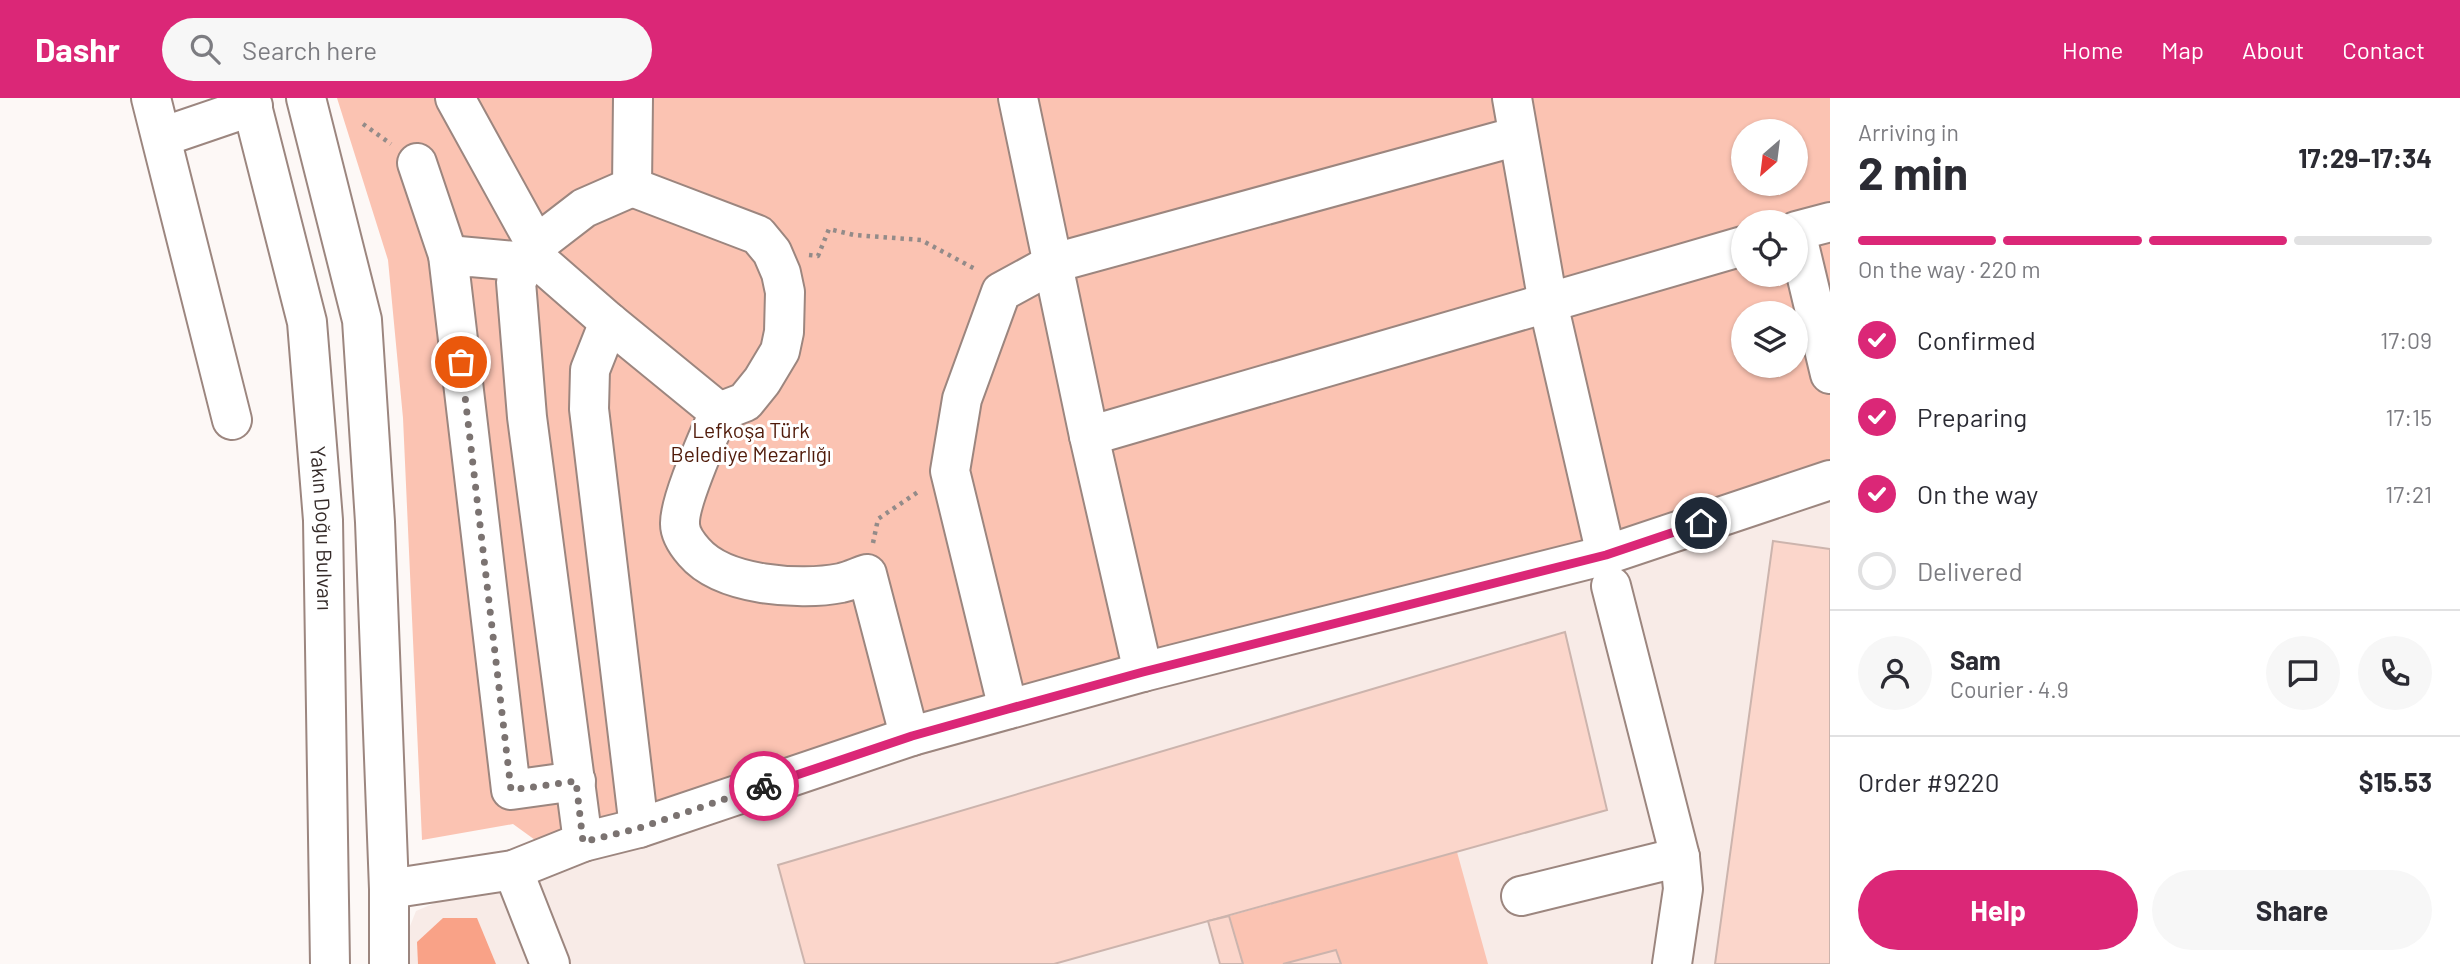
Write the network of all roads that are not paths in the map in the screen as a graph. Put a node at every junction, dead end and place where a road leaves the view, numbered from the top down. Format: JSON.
{"nodes":[{"id":1,"x":151,"y":98,"type":"edge"},
{"id":2,"x":306,"y":98,"type":"edge"},
{"id":3,"x":455,"y":98,"type":"edge"},
{"id":4,"x":633,"y":98,"type":"edge"},
{"id":5,"x":1512,"y":98,"type":"edge"},
{"id":6,"x":1027,"y":99,"type":"edge"},
{"id":7,"x":252,"y":102,"type":"edge"},
{"id":8,"x":162,"y":136,"type":"junction"},
{"id":9,"x":1518,"y":136,"type":"junction"},
{"id":10,"x":417,"y":163,"type":"dead end"},
{"id":11,"x":632,"y":187,"type":"junction"},
{"id":12,"x":1830,"y":222,"type":"edge"},
{"id":13,"x":1808,"y":228,"type":"edge"},
{"id":14,"x":1731,"y":250,"type":"edge"},
{"id":15,"x":531,"y":254,"type":"junction"},
{"id":16,"x":448,"y":255,"type":"junction"},
{"id":17,"x":1054,"y":263,"type":"junction"},
{"id":18,"x":1808,"y":282,"type":"edge"},
{"id":19,"x":1548,"y":303,"type":"junction"},
{"id":20,"x":608,"y":323,"type":"junction"},
{"id":21,"x":1830,"y":374,"type":"edge"},
{"id":22,"x":719,"y":412,"type":"junction"},
{"id":23,"x":232,"y":420,"type":"dead end"},
{"id":24,"x":1089,"y":436,"type":"junction"},
{"id":25,"x":1830,"y":480,"type":"edge"},
{"id":26,"x":1609,"y":570,"type":"junction"},
{"id":27,"x":1143,"y":672,"type":"junction"},
{"id":28,"x":1008,"y":709,"type":"junction"},
{"id":29,"x":912,"y":736,"type":"junction"},
{"id":30,"x":576,"y":781,"type":"junction"},
{"id":31,"x":639,"y":828,"type":"junction"},
{"id":32,"x":583,"y":842,"type":"junction"},
{"id":33,"x":1680,"y":857,"type":"junction"},
{"id":34,"x":513,"y":870,"type":"junction"},
{"id":35,"x":389,"y":889,"type":"junction"},
{"id":36,"x":1521,"y":896,"type":"dead end"},
{"id":37,"x":330,"y":964,"type":"edge"},
{"id":38,"x":389,"y":964,"type":"edge"},
{"id":39,"x":550,"y":964,"type":"edge"},
{"id":40,"x":1672,"y":964,"type":"edge"}],
"edges":[{"from":1,"to":8,"type":"main road"},
{"from":2,"to":35,"type":"main road"},
{"from":3,"to":15,"type":"main road"},
{"from":4,"to":11,"type":"main road"},
{"from":5,"to":9,"type":"main road"},
{"from":6,"to":17,"type":"main road"},
{"from":7,"to":8,"type":"main road"},
{"from":7,"to":37,"type":"main road","name":"Yakın Doğu Bulvarı"},
{"from":8,"to":23,"type":"main road"},
{"from":9,"to":17,"type":"main road"},
{"from":9,"to":19,"type":"main road"},
{"from":10,"to":16,"type":"main road"},
{"from":11,"to":15,"type":"main road"},
{"from":11,"to":22,"type":"main road"},
{"from":12,"to":13,"type":"main road"},
{"from":14,"to":19,"type":"main road"},
{"from":15,"to":16,"type":"main road"},
{"from":15,"to":20,"type":"main road"},
{"from":15,"to":30,"type":"main road"},
{"from":16,"to":30,"type":"main road"},
{"from":17,"to":24,"type":"main road"},
{"from":17,"to":28,"type":"main road"},
{"from":18,"to":21,"type":"main road"},
{"from":19,"to":24,"type":"main road"},
{"from":19,"to":26,"type":"main road"},
{"from":20,"to":22,"type":"main road"},
{"from":20,"to":31,"type":"main road"},
{"from":22,"to":29,"type":"main road"},
{"from":24,"to":27,"type":"main road"},
{"from":25,"to":26,"type":"main road"},
{"from":26,"to":27,"type":"main road"},
{"from":26,"to":33,"type":"main road"},
{"from":27,"to":28,"type":"main road"},
{"from":28,"to":29,"type":"main road"},
{"from":29,"to":31,"type":"main road"},
{"from":30,"to":32,"type":"main road"},
{"from":31,"to":32,"type":"main road"},
{"from":32,"to":34,"type":"main road"},
{"from":33,"to":36,"type":"main road"},
{"from":33,"to":40,"type":"main road"},
{"from":34,"to":35,"type":"main road"},
{"from":34,"to":39,"type":"main road"},
{"from":35,"to":38,"type":"main road"}]}
